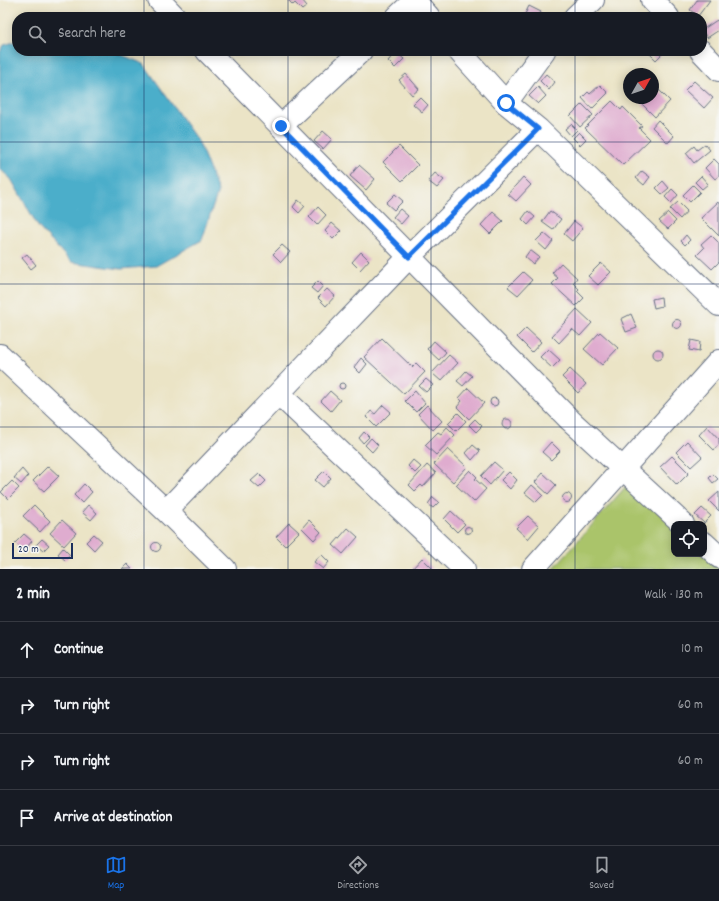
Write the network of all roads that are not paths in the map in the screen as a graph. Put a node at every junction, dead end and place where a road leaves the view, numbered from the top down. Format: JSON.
{"nodes":[{"id":1,"x":159,"y":0,"type":"edge"},
{"id":2,"x":414,"y":0,"type":"edge"},
{"id":3,"x":593,"y":0,"type":"edge"},
{"id":4,"x":652,"y":0,"type":"edge"},
{"id":5,"x":170,"y":12,"type":"edge"},
{"id":6,"x":402,"y":12,"type":"edge"},
{"id":7,"x":425,"y":12,"type":"edge"},
{"id":8,"x":580,"y":12,"type":"edge"},
{"id":9,"x":663,"y":12,"type":"edge"},
{"id":10,"x":212,"y":56,"type":"edge"},
{"id":11,"x":356,"y":56,"type":"edge"},
{"id":12,"x":464,"y":56,"type":"edge"},
{"id":13,"x":540,"y":56,"type":"edge"},
{"id":14,"x":706,"y":56,"type":"edge"},
{"id":15,"x":719,"y":70,"type":"edge"},
{"id":16,"x":506,"y":103,"type":"junction"},
{"id":17,"x":281,"y":126,"type":"junction"},
{"id":18,"x":538,"y":129,"type":"junction"},
{"id":19,"x":409,"y":257,"type":"junction"},
{"id":20,"x":719,"y":305,"type":"edge"},
{"id":21,"x":719,"y":362,"type":"edge"},
{"id":22,"x":3,"y":366,"type":"edge"},
{"id":23,"x":279,"y":394,"type":"junction"},
{"id":24,"x":622,"y":468,"type":"junction"},
{"id":25,"x":166,"y":511,"type":"junction"},
{"id":26,"x":680,"y":521,"type":"edge"},
{"id":27,"x":707,"y":546,"type":"edge"},
{"id":28,"x":719,"y":557,"type":"edge"},
{"id":29,"x":225,"y":569,"type":"edge"},
{"id":30,"x":464,"y":569,"type":"edge"},
{"id":31,"x":533,"y":569,"type":"edge"}],
"edges":[{"from":1,"to":5,"type":"street"},
{"from":2,"to":6,"type":"street"},
{"from":2,"to":7,"type":"street"},
{"from":3,"to":8,"type":"street"},
{"from":4,"to":9,"type":"street"},
{"from":10,"to":17,"type":"street"},
{"from":11,"to":17,"type":"street"},
{"from":12,"to":16,"type":"street"},
{"from":13,"to":16,"type":"street"},
{"from":14,"to":15,"type":"street"},
{"from":16,"to":18,"type":"street"},
{"from":17,"to":19,"type":"street"},
{"from":18,"to":19,"type":"street"},
{"from":18,"to":20,"type":"street"},
{"from":19,"to":23,"type":"street"},
{"from":19,"to":24,"type":"street"},
{"from":21,"to":24,"type":"street"},
{"from":22,"to":25,"type":"street"},
{"from":23,"to":25,"type":"street"},
{"from":23,"to":30,"type":"street"},
{"from":24,"to":26,"type":"street"},
{"from":24,"to":31,"type":"street"},
{"from":25,"to":29,"type":"street"},
{"from":27,"to":28,"type":"street"}]}
